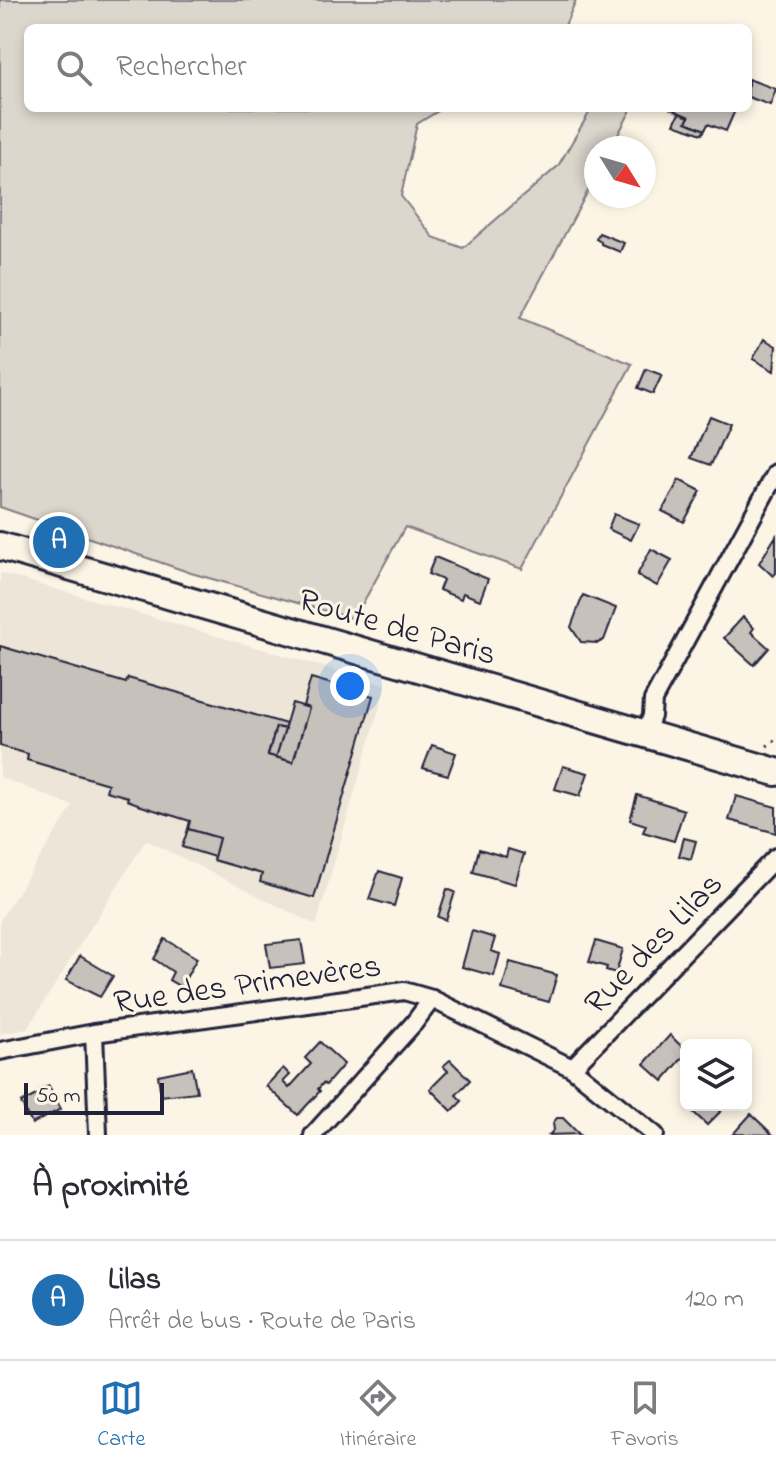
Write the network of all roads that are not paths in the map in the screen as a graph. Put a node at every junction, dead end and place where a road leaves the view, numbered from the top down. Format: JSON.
{"nodes":[{"id":1,"x":776,"y":473,"type":"edge"},
{"id":2,"x":0,"y":546,"type":"edge"},
{"id":3,"x":645,"y":734,"type":"junction"},
{"id":4,"x":776,"y":772,"type":"edge"},
{"id":5,"x":776,"y":857,"type":"edge"},
{"id":6,"x":432,"y":999,"type":"junction"},
{"id":7,"x":94,"y":1033,"type":"junction"},
{"id":8,"x":0,"y":1051,"type":"edge"},
{"id":9,"x":572,"y":1068,"type":"junction"},
{"id":10,"x":98,"y":1135,"type":"edge"},
{"id":11,"x":313,"y":1135,"type":"edge"},
{"id":12,"x":655,"y":1135,"type":"edge"}],
"edges":[{"from":1,"to":3,"type":"street"},
{"from":2,"to":3,"type":"main road","name":"Route de Paris"},
{"from":3,"to":4,"type":"main road","name":"Route de Paris"},
{"from":5,"to":9,"type":"street","name":"Rue des Lilas"},
{"from":6,"to":7,"type":"street","name":"Rue des Primevères"},
{"from":6,"to":9,"type":"street","name":"Rue des Primevères"},
{"from":6,"to":11,"type":"street"},
{"from":7,"to":8,"type":"street","name":"Rue des Primevères"},
{"from":7,"to":10,"type":"street"},
{"from":9,"to":12,"type":"street","name":"Rue des Primevères"}]}
